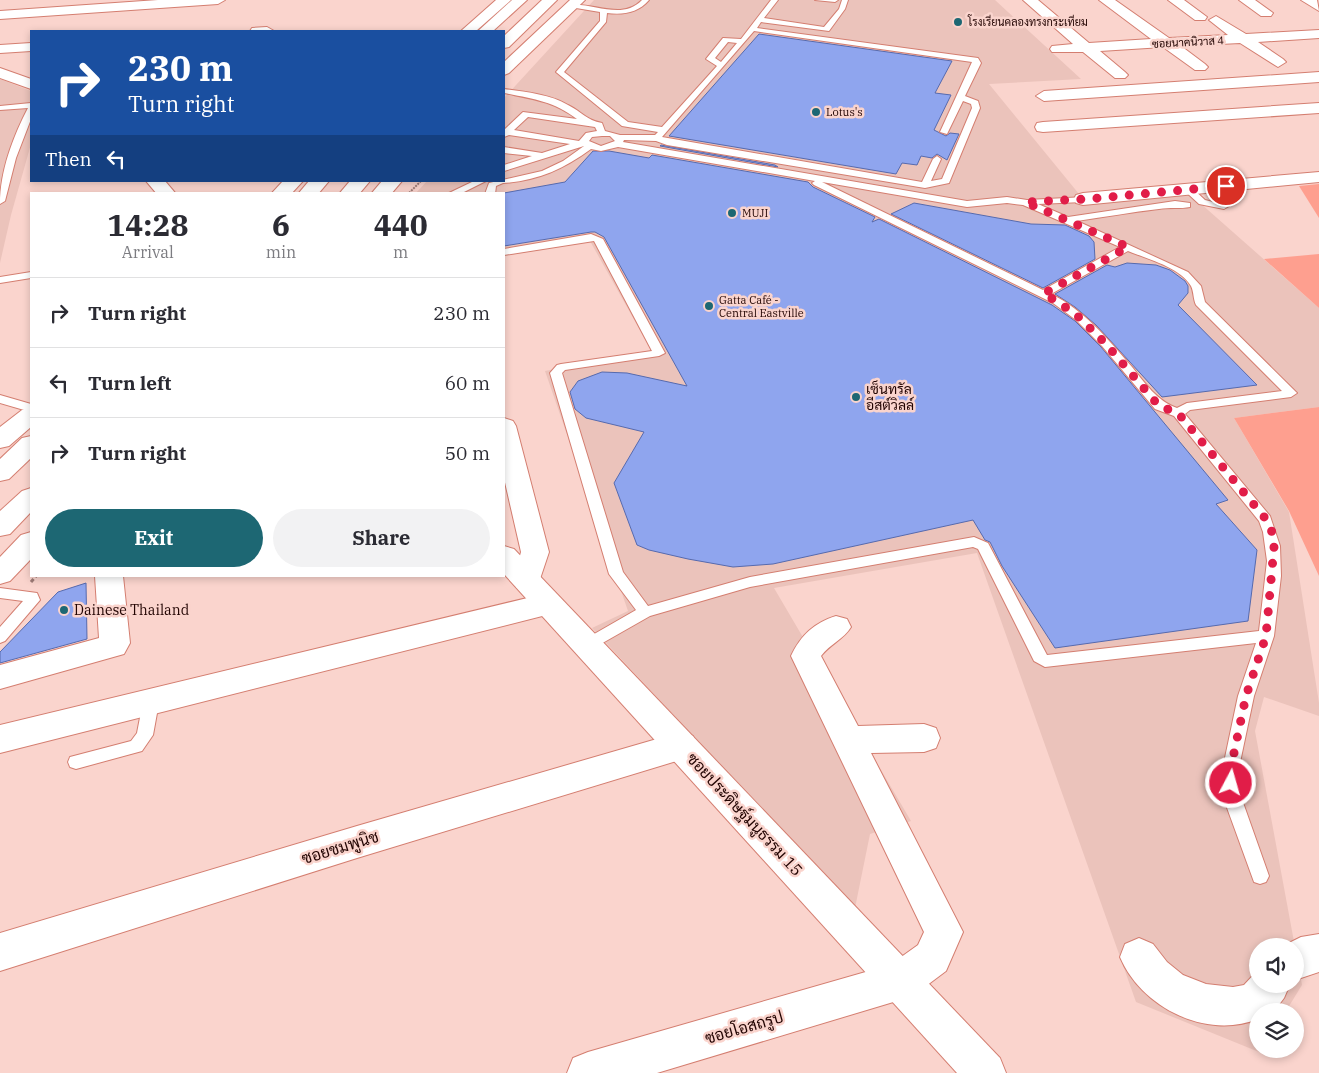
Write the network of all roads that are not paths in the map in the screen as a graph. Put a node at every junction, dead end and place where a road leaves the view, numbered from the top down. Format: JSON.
{"nodes":[{"id":1,"x":218,"y":0,"type":"edge"},
{"id":2,"x":504,"y":0,"type":"edge"},
{"id":3,"x":520,"y":0,"type":"edge"},
{"id":4,"x":550,"y":0,"type":"edge"},
{"id":5,"x":633,"y":0,"type":"edge"},
{"id":6,"x":646,"y":0,"type":"edge"},
{"id":7,"x":775,"y":0,"type":"edge"},
{"id":8,"x":818,"y":0,"type":"edge"},
{"id":9,"x":835,"y":0,"type":"edge"},
{"id":10,"x":844,"y":0,"type":"edge"},
{"id":11,"x":1030,"y":0,"type":"edge"},
{"id":12,"x":1106,"y":0,"type":"edge"},
{"id":13,"x":1175,"y":0,"type":"edge"},
{"id":14,"x":1246,"y":0,"type":"edge"},
{"id":15,"x":1308,"y":0,"type":"edge"},
{"id":16,"x":575,"y":3,"type":"edge"},
{"id":17,"x":1319,"y":7,"type":"edge"},
{"id":18,"x":603,"y":10,"type":"junction"},
{"id":19,"x":1266,"y":13,"type":"dead end"},
{"id":20,"x":0,"y":14,"type":"edge"},
{"id":21,"x":1200,"y":17,"type":"dead end"},
{"id":22,"x":760,"y":20,"type":"junction"},
{"id":23,"x":1216,"y":20,"type":"dead end"},
{"id":24,"x":1291,"y":22,"type":"dead end"},
{"id":25,"x":752,"y":29,"type":"junction"},
{"id":26,"x":469,"y":30,"type":"edge"},
{"id":27,"x":486,"y":30,"type":"edge"},
{"id":28,"x":1317,"y":36,"type":"edge"},
{"id":29,"x":1243,"y":39,"type":"junction"},
{"id":30,"x":535,"y":40,"type":"junction"},
{"id":31,"x":743,"y":41,"type":"junction"},
{"id":32,"x":505,"y":43,"type":"edge"},
{"id":33,"x":1169,"y":43,"type":"junction"},
{"id":34,"x":505,"y":44,"type":"edge"},
{"id":35,"x":30,"y":47,"type":"edge"},
{"id":36,"x":1086,"y":47,"type":"junction"},
{"id":37,"x":0,"y":49,"type":"edge"},
{"id":38,"x":1057,"y":49,"type":"dead end"},
{"id":39,"x":507,"y":61,"type":"edge"},
{"id":40,"x":1278,"y":62,"type":"dead end"},
{"id":41,"x":722,"y":64,"type":"junction"},
{"id":42,"x":1200,"y":67,"type":"dead end"},
{"id":43,"x":1120,"y":74,"type":"dead end"},
{"id":44,"x":3,"y":76,"type":"edge"},
{"id":45,"x":1319,"y":77,"type":"edge"},
{"id":46,"x":30,"y":84,"type":"edge"},
{"id":47,"x":505,"y":91,"type":"edge"},
{"id":48,"x":962,"y":98,"type":"junction"},
{"id":49,"x":30,"y":104,"type":"edge"},
{"id":50,"x":0,"y":108,"type":"edge"},
{"id":51,"x":1319,"y":108,"type":"edge"},
{"id":52,"x":30,"y":112,"type":"edge"},
{"id":53,"x":588,"y":123,"type":"junction"},
{"id":54,"x":1073,"y":125,"type":"junction"},
{"id":55,"x":1043,"y":127,"type":"dead end"},
{"id":56,"x":664,"y":130,"type":"junction"},
{"id":57,"x":944,"y":132,"type":"dead end"},
{"id":58,"x":505,"y":133,"type":"edge"},
{"id":59,"x":602,"y":133,"type":"junction"},
{"id":60,"x":657,"y":138,"type":"junction"},
{"id":61,"x":618,"y":140,"type":"junction"},
{"id":62,"x":585,"y":144,"type":"junction"},
{"id":63,"x":505,"y":150,"type":"edge"},
{"id":64,"x":542,"y":155,"type":"junction"},
{"id":65,"x":12,"y":158,"type":"junction"},
{"id":66,"x":937,"y":159,"type":"dead end"},
{"id":67,"x":0,"y":160,"type":"edge"},
{"id":68,"x":505,"y":168,"type":"edge"},
{"id":69,"x":803,"y":176,"type":"junction"},
{"id":70,"x":1319,"y":177,"type":"edge"},
{"id":71,"x":505,"y":181,"type":"edge"},
{"id":72,"x":156,"y":182,"type":"edge"},
{"id":73,"x":293,"y":182,"type":"edge"},
{"id":74,"x":319,"y":182,"type":"edge"},
{"id":75,"x":360,"y":182,"type":"edge"},
{"id":76,"x":392,"y":182,"type":"edge"},
{"id":77,"x":457,"y":182,"type":"edge"},
{"id":78,"x":480,"y":182,"type":"edge"},
{"id":79,"x":500,"y":182,"type":"edge"},
{"id":80,"x":925,"y":185,"type":"junction"},
{"id":81,"x":165,"y":192,"type":"edge"},
{"id":82,"x":282,"y":192,"type":"edge"},
{"id":83,"x":309,"y":192,"type":"edge"},
{"id":84,"x":350,"y":192,"type":"edge"},
{"id":85,"x":382,"y":192,"type":"edge"},
{"id":86,"x":446,"y":192,"type":"edge"},
{"id":87,"x":456,"y":192,"type":"edge"},
{"id":88,"x":490,"y":192,"type":"edge"},
{"id":89,"x":1188,"y":198,"type":"junction"},
{"id":90,"x":1083,"y":199,"type":"joint"},
{"id":91,"x":0,"y":201,"type":"edge"},
{"id":92,"x":1025,"y":202,"type":"junction"},
{"id":93,"x":1224,"y":206,"type":"dead end"},
{"id":94,"x":1068,"y":220,"type":"junction"},
{"id":95,"x":1133,"y":250,"type":"junction"},
{"id":96,"x":505,"y":252,"type":"edge"},
{"id":97,"x":30,"y":275,"type":"edge"},
{"id":98,"x":0,"y":280,"type":"edge"},
{"id":99,"x":1043,"y":294,"type":"junction"},
{"id":100,"x":0,"y":399,"type":"edge"},
{"id":101,"x":30,"y":408,"type":"edge"},
{"id":102,"x":1178,"y":413,"type":"junction"},
{"id":103,"x":30,"y":416,"type":"edge"},
{"id":104,"x":505,"y":430,"type":"edge"},
{"id":105,"x":11,"y":435,"type":"edge"},
{"id":106,"x":0,"y":473,"type":"edge"},
{"id":107,"x":30,"y":498,"type":"edge"},
{"id":108,"x":0,"y":527,"type":"edge"},
{"id":109,"x":29,"y":547,"type":"edge"},
{"id":110,"x":505,"y":557,"type":"edge"},
{"id":111,"x":0,"y":574,"type":"edge"},
{"id":112,"x":109,"y":577,"type":"edge"},
{"id":113,"x":538,"y":592,"type":"junction"},
{"id":114,"x":0,"y":593,"type":"edge"},
{"id":115,"x":646,"y":612,"type":"junction"},
{"id":116,"x":836,"y":627,"type":"dead end"},
{"id":117,"x":1266,"y":636,"type":"junction"},
{"id":118,"x":0,"y":637,"type":"edge"},
{"id":119,"x":586,"y":645,"type":"junction"},
{"id":120,"x":0,"y":676,"type":"edge"},
{"id":121,"x":150,"y":702,"type":"junction"},
{"id":122,"x":924,"y":738,"type":"dead end"},
{"id":123,"x":0,"y":739,"type":"edge"},
{"id":124,"x":848,"y":740,"type":"junction"},
{"id":125,"x":681,"y":746,"type":"junction"},
{"id":126,"x":76,"y":762,"type":"dead end"},
{"id":127,"x":1260,"y":876,"type":"dead end"},
{"id":128,"x":0,"y":952,"type":"edge"},
{"id":129,"x":1319,"y":953,"type":"edge"},
{"id":130,"x":1304,"y":956,"type":"edge"},
{"id":131,"x":1139,"y":957,"type":"dead end"},
{"id":132,"x":900,"y":981,"type":"junction"},
{"id":133,"x":1263,"y":993,"type":"edge"},
{"id":134,"x":588,"y":1073,"type":"edge"},
{"id":135,"x":985,"y":1073,"type":"edge"}],
"edges":[{"from":1,"to":20,"type":"main road"},
{"from":2,"to":26,"type":"main road"},
{"from":3,"to":27,"type":"main road"},
{"from":4,"to":32,"type":"main road"},
{"from":5,"to":18,"type":"lane"},
{"from":6,"to":18,"type":"lane"},
{"from":7,"to":22,"type":"lane"},
{"from":8,"to":9,"type":"lane"},
{"from":10,"to":22,"type":"lane"},
{"from":11,"to":36,"type":"main road"},
{"from":12,"to":33,"type":"main road"},
{"from":13,"to":21,"type":"main road"},
{"from":14,"to":19,"type":"main road"},
{"from":15,"to":17,"type":"main road"},
{"from":16,"to":18,"type":"lane"},
{"from":16,"to":30,"type":"main road"},
{"from":18,"to":56,"type":"lane"},
{"from":22,"to":25,"type":"lane"},
{"from":23,"to":29,"type":"main road"},
{"from":24,"to":28,"type":"main road"},
{"from":25,"to":31,"type":"lane"},
{"from":25,"to":48,"type":"lane"},
{"from":28,"to":29,"type":"main road","name":"ซอยนาคนิวาส 4"},
{"from":29,"to":33,"type":"main road","name":"ซอยนาคนิวาส 4"},
{"from":29,"to":40,"type":"main road"},
{"from":30,"to":34,"type":"main road"},
{"from":30,"to":39,"type":"main road"},
{"from":31,"to":41,"type":"lane"},
{"from":31,"to":41,"type":"lane"},
{"from":33,"to":36,"type":"main road","name":"ซอยนาคนิวาส 4"},
{"from":33,"to":42,"type":"main road"},
{"from":35,"to":37,"type":"main road"},
{"from":36,"to":38,"type":"main road","name":"ซอยนาคนิวาส 4"},
{"from":36,"to":43,"type":"main road"},
{"from":41,"to":56,"type":"lane"},
{"from":44,"to":46,"type":"main road"},
{"from":45,"to":54,"type":"main road"},
{"from":47,"to":53,"type":"lane"},
{"from":48,"to":57,"type":"lane"},
{"from":48,"to":80,"type":"lane"},
{"from":49,"to":50,"type":"lane"},
{"from":51,"to":54,"type":"main road"},
{"from":52,"to":65,"type":"lane"},
{"from":53,"to":58,"type":"lane"},
{"from":53,"to":59,"type":"lane"},
{"from":54,"to":55,"type":"main road"},
{"from":56,"to":60,"type":"lane"},
{"from":58,"to":62,"type":"lane"},
{"from":59,"to":61,"type":"lane"},
{"from":59,"to":62,"type":"lane"},
{"from":60,"to":61,"type":"lane"},
{"from":60,"to":80,"type":"lane"},
{"from":61,"to":62,"type":"lane"},
{"from":61,"to":69,"type":"lane"},
{"from":62,"to":64,"type":"lane"},
{"from":62,"to":71,"type":"lane"},
{"from":63,"to":64,"type":"lane"},
{"from":64,"to":68,"type":"lane"},
{"from":65,"to":67,"type":"lane"},
{"from":65,"to":91,"type":"lane"},
{"from":66,"to":80,"type":"lane"},
{"from":69,"to":92,"type":"lane"},
{"from":69,"to":99,"type":"lane"},
{"from":70,"to":89,"type":"main road"},
{"from":72,"to":81,"type":"main road"},
{"from":73,"to":82,"type":"main road"},
{"from":74,"to":83,"type":"main road"},
{"from":75,"to":84,"type":"main road"},
{"from":76,"to":85,"type":"main road"},
{"from":77,"to":86,"type":"lane"},
{"from":78,"to":87,"type":"lane"},
{"from":79,"to":88,"type":"lane"},
{"from":89,"to":90,"type":"main road"},
{"from":89,"to":93,"type":"lane"},
{"from":89,"to":94,"type":"lane"},
{"from":90,"to":92,"type":"lane"},
{"from":92,"to":94,"type":"lane"},
{"from":94,"to":95,"type":"lane"},
{"from":95,"to":99,"type":"lane"},
{"from":95,"to":102,"type":"lane"},
{"from":96,"to":115,"type":"lane"},
{"from":97,"to":98,"type":"lane"},
{"from":99,"to":102,"type":"lane"},
{"from":100,"to":101,"type":"lane"},
{"from":102,"to":117,"type":"lane"},
{"from":103,"to":105,"type":"main road"},
{"from":104,"to":113,"type":"main road"},
{"from":105,"to":106,"type":"main road"},
{"from":107,"to":108,"type":"main road"},
{"from":109,"to":111,"type":"main road"},
{"from":110,"to":113,"type":"main road","name":"ซอยประดิษฐ์มนูธรรม 15"},
{"from":112,"to":120,"type":"main road"},
{"from":113,"to":119,"type":"main road","name":"ซอยประดิษฐ์มนูธรรม 15"},
{"from":113,"to":121,"type":"main road"},
{"from":114,"to":118,"type":"lane"},
{"from":115,"to":117,"type":"lane"},
{"from":115,"to":119,"type":"lane"},
{"from":116,"to":124,"type":"main road"},
{"from":117,"to":127,"type":"lane"},
{"from":119,"to":125,"type":"main road","name":"ซอยประดิษฐ์มนูธรรม 15"},
{"from":121,"to":123,"type":"main road"},
{"from":121,"to":126,"type":"lane"},
{"from":122,"to":124,"type":"main road"},
{"from":124,"to":132,"type":"main road","name":"ซอยโอสถรูป"},
{"from":125,"to":128,"type":"main road","name":"ซอยชมพูนิช"},
{"from":125,"to":132,"type":"main road","name":"ซอยประดิษฐ์มนูธรรม 15"},
{"from":129,"to":130,"type":"main road"},
{"from":131,"to":133,"type":"main road"},
{"from":132,"to":134,"type":"main road","name":"ซอยโอสถรูป"},
{"from":132,"to":135,"type":"main road","name":"ซอยประดิษฐ์มนูธรรม 15"}]}
